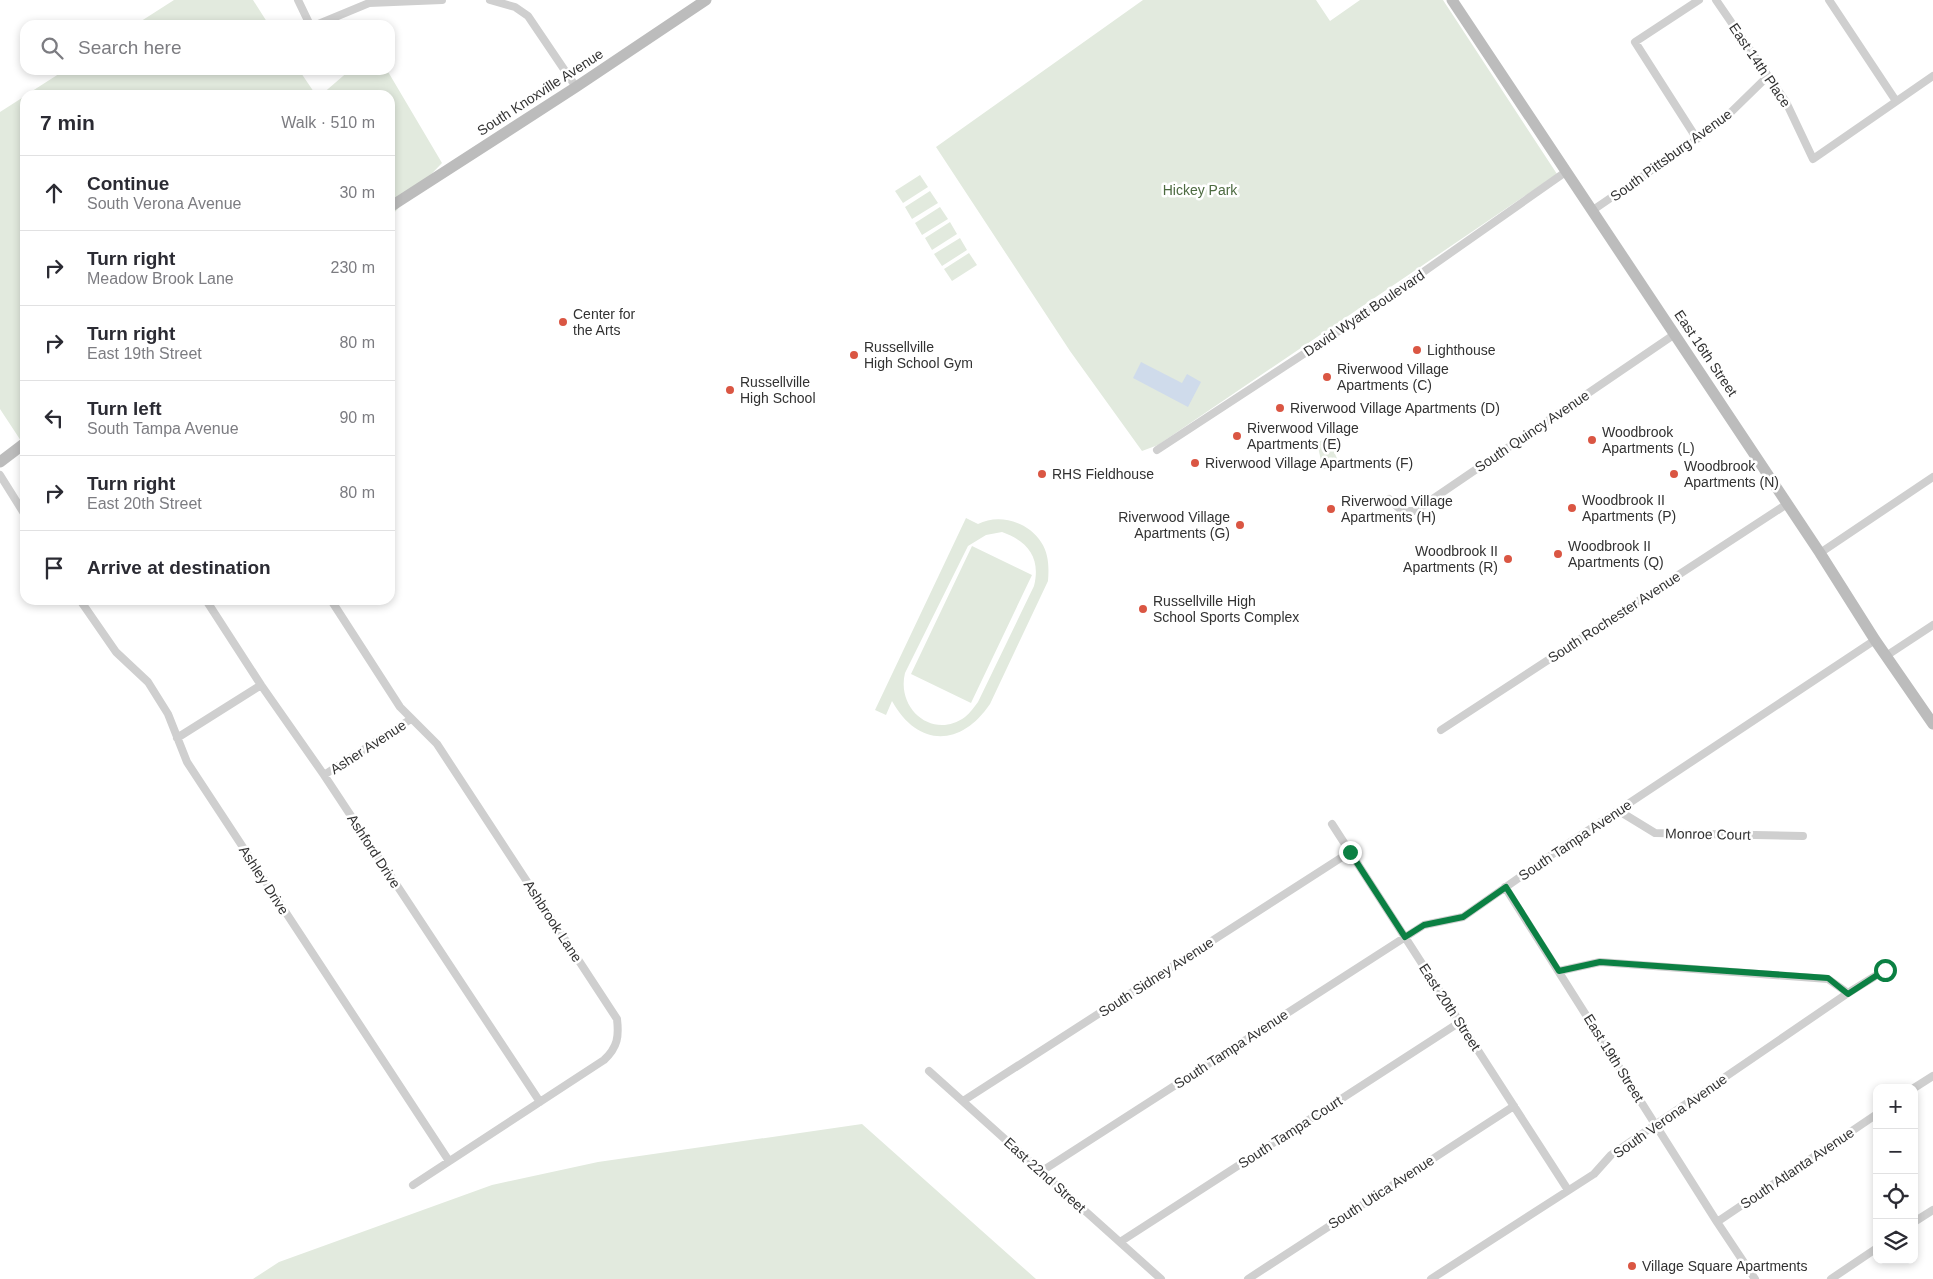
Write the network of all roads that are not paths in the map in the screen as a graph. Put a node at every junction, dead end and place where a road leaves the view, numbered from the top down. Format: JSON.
{"nodes":[{"id":1,"x":298,"y":0,"type":"edge"},
{"id":2,"x":430,"y":0,"type":"edge"},
{"id":3,"x":442,"y":0,"type":"edge"},
{"id":4,"x":490,"y":0,"type":"edge"},
{"id":5,"x":706,"y":0,"type":"edge"},
{"id":6,"x":1452,"y":0,"type":"edge"},
{"id":7,"x":1699,"y":0,"type":"edge"},
{"id":8,"x":1716,"y":0,"type":"edge"},
{"id":9,"x":1829,"y":0,"type":"edge"},
{"id":10,"x":503,"y":1,"type":"edge"},
{"id":11,"x":308,"y":20,"type":"edge"},
{"id":12,"x":328,"y":20,"type":"edge"},
{"id":13,"x":1768,"y":76,"type":"junction"},
{"id":14,"x":1933,"y":76,"type":"edge"},
{"id":15,"x":576,"y":87,"type":"junction"},
{"id":16,"x":1896,"y":101,"type":"junction"},
{"id":17,"x":1697,"y":139,"type":"junction"},
{"id":18,"x":1567,"y":172,"type":"junction"},
{"id":19,"x":395,"y":205,"type":"edge"},
{"id":20,"x":1593,"y":210,"type":"junction"},
{"id":21,"x":1675,"y":334,"type":"junction"},
{"id":22,"x":20,"y":447,"type":"edge"},
{"id":23,"x":1157,"y":450,"type":"dead end"},
{"id":24,"x":0,"y":462,"type":"edge"},
{"id":25,"x":0,"y":475,"type":"edge"},
{"id":26,"x":1933,"y":477,"type":"edge"},
{"id":27,"x":1389,"y":499,"type":"dead end"},
{"id":28,"x":1788,"y":504,"type":"junction"},
{"id":29,"x":20,"y":507,"type":"edge"},
{"id":30,"x":1820,"y":553,"type":"junction"},
{"id":31,"x":83,"y":605,"type":"edge"},
{"id":32,"x":209,"y":605,"type":"edge"},
{"id":33,"x":334,"y":605,"type":"edge"},
{"id":34,"x":1933,"y":625,"type":"edge"},
{"id":35,"x":1875,"y":640,"type":"junction"},
{"id":36,"x":1886,"y":656,"type":"junction"},
{"id":37,"x":261,"y":685,"type":"junction"},
{"id":38,"x":411,"y":718,"type":"junction"},
{"id":39,"x":1933,"y":724,"type":"edge"},
{"id":40,"x":1441,"y":730,"type":"dead end"},
{"id":41,"x":177,"y":738,"type":"junction"},
{"id":42,"x":324,"y":775,"type":"junction"},
{"id":43,"x":1619,"y":811,"type":"junction"},
{"id":44,"x":1332,"y":824,"type":"dead end"},
{"id":45,"x":1803,"y":836,"type":"dead end"},
{"id":46,"x":1350,"y":852,"type":"junction"},
{"id":47,"x":1506,"y":887,"type":"junction"},
{"id":48,"x":1405,"y":937,"type":"junction"},
{"id":49,"x":1885,"y":970,"type":"dead end"},
{"id":50,"x":1559,"y":971,"type":"junction"},
{"id":51,"x":1848,"y":994,"type":"junction"},
{"id":52,"x":1460,"y":1022,"type":"junction"},
{"id":53,"x":928,"y":1071,"type":"dead end"},
{"id":54,"x":1933,"y":1076,"type":"edge"},
{"id":55,"x":1918,"y":1085,"type":"edge"},
{"id":56,"x":963,"y":1101,"type":"junction"},
{"id":57,"x":540,"y":1102,"type":"junction"},
{"id":58,"x":1514,"y":1106,"type":"junction"},
{"id":59,"x":1873,"y":1117,"type":"edge"},
{"id":60,"x":1656,"y":1124,"type":"junction"},
{"id":61,"x":450,"y":1161,"type":"junction"},
{"id":62,"x":1042,"y":1172,"type":"junction"},
{"id":63,"x":413,"y":1185,"type":"dead end"},
{"id":64,"x":1568,"y":1190,"type":"junction"},
{"id":65,"x":1933,"y":1210,"type":"edge"},
{"id":66,"x":1918,"y":1219,"type":"edge"},
{"id":67,"x":1717,"y":1222,"type":"junction"},
{"id":68,"x":1120,"y":1242,"type":"junction"},
{"id":69,"x":1873,"y":1251,"type":"edge"},
{"id":70,"x":1161,"y":1279,"type":"edge"},
{"id":71,"x":1248,"y":1279,"type":"edge"},
{"id":72,"x":1431,"y":1279,"type":"edge"},
{"id":73,"x":1755,"y":1279,"type":"edge"},
{"id":74,"x":1831,"y":1279,"type":"edge"}],
"edges":[{"from":1,"to":11,"type":"street"},
{"from":2,"to":3,"type":"street"},
{"from":2,"to":12,"type":"street"},
{"from":4,"to":10,"type":"street"},
{"from":5,"to":15,"type":"street","name":"South Knoxville Avenue"},
{"from":6,"to":18,"type":"street","name":"East 16th Street"},
{"from":7,"to":17,"type":"street"},
{"from":8,"to":13,"type":"street","name":"East 14th Place"},
{"from":9,"to":16,"type":"street"},
{"from":10,"to":15,"type":"street"},
{"from":13,"to":16,"type":"street","name":"East 14th Place"},
{"from":13,"to":17,"type":"street","name":"South Pittsburg Avenue"},
{"from":14,"to":16,"type":"street"},
{"from":15,"to":19,"type":"street","name":"South Knoxville Avenue"},
{"from":17,"to":20,"type":"street","name":"South Pittsburg Avenue"},
{"from":18,"to":20,"type":"street","name":"East 16th Street"},
{"from":18,"to":23,"type":"street","name":"David Wyatt Boulevard"},
{"from":20,"to":21,"type":"street","name":"East 16th Street"},
{"from":21,"to":27,"type":"street","name":"South Quincy Avenue"},
{"from":21,"to":28,"type":"street","name":"East 16th Street"},
{"from":22,"to":24,"type":"street"},
{"from":25,"to":29,"type":"street"},
{"from":26,"to":30,"type":"street"},
{"from":28,"to":30,"type":"street","name":"East 16th Street"},
{"from":28,"to":40,"type":"street","name":"South Rochester Avenue"},
{"from":30,"to":35,"type":"street","name":"East 16th Street"},
{"from":31,"to":41,"type":"street","name":"Ashley Drive"},
{"from":32,"to":37,"type":"street","name":"Ashford Drive"},
{"from":33,"to":38,"type":"street","name":"Ashbrook Lane"},
{"from":34,"to":36,"type":"street"},
{"from":35,"to":36,"type":"street","name":"East 16th Street"},
{"from":35,"to":43,"type":"street","name":"South Tampa Avenue"},
{"from":36,"to":39,"type":"street","name":"East 16th Street"},
{"from":37,"to":41,"type":"street"},
{"from":37,"to":42,"type":"street","name":"Ashford Drive"},
{"from":38,"to":42,"type":"street","name":"Asher Avenue"},
{"from":38,"to":57,"type":"street","name":"Ashbrook Lane"},
{"from":41,"to":61,"type":"street","name":"Ashley Drive"},
{"from":42,"to":57,"type":"street","name":"Ashford Drive"},
{"from":43,"to":45,"type":"street","name":"Monroe Court"},
{"from":43,"to":47,"type":"street","name":"South Tampa Avenue"},
{"from":44,"to":46,"type":"street","name":"East 20th Street"},
{"from":46,"to":48,"type":"street","name":"East 20th Street"},
{"from":46,"to":56,"type":"street","name":"South Sidney Avenue"},
{"from":47,"to":48,"type":"street","name":"South Tampa Avenue"},
{"from":47,"to":50,"type":"street","name":"East 19th Street"},
{"from":48,"to":52,"type":"street","name":"East 20th Street"},
{"from":48,"to":62,"type":"street","name":"South Tampa Avenue"},
{"from":49,"to":51,"type":"street","name":"South Verona Avenue"},
{"from":50,"to":51,"type":"street"},
{"from":50,"to":60,"type":"street","name":"East 19th Street"},
{"from":51,"to":60,"type":"street","name":"South Verona Avenue"},
{"from":52,"to":58,"type":"street","name":"East 20th Street"},
{"from":52,"to":68,"type":"street","name":"South Tampa Court"},
{"from":53,"to":56,"type":"street","name":"East 22nd Street"},
{"from":54,"to":55,"type":"street"},
{"from":56,"to":62,"type":"street","name":"East 22nd Street"},
{"from":57,"to":61,"type":"street","name":"Ashbrook Lane"},
{"from":58,"to":64,"type":"street","name":"East 20th Street"},
{"from":58,"to":71,"type":"street","name":"South Utica Avenue"},
{"from":59,"to":67,"type":"street","name":"South Atlanta Avenue"},
{"from":60,"to":64,"type":"street","name":"South Verona Avenue"},
{"from":60,"to":67,"type":"street","name":"East 19th Street"},
{"from":61,"to":63,"type":"street","name":"Ashbrook Lane"},
{"from":62,"to":68,"type":"street","name":"East 22nd Street"},
{"from":64,"to":72,"type":"street","name":"South Verona Avenue"},
{"from":65,"to":66,"type":"street"},
{"from":67,"to":73,"type":"street","name":"East 19th Street"},
{"from":68,"to":70,"type":"street","name":"East 22nd Street"},
{"from":69,"to":74,"type":"street"}]}
